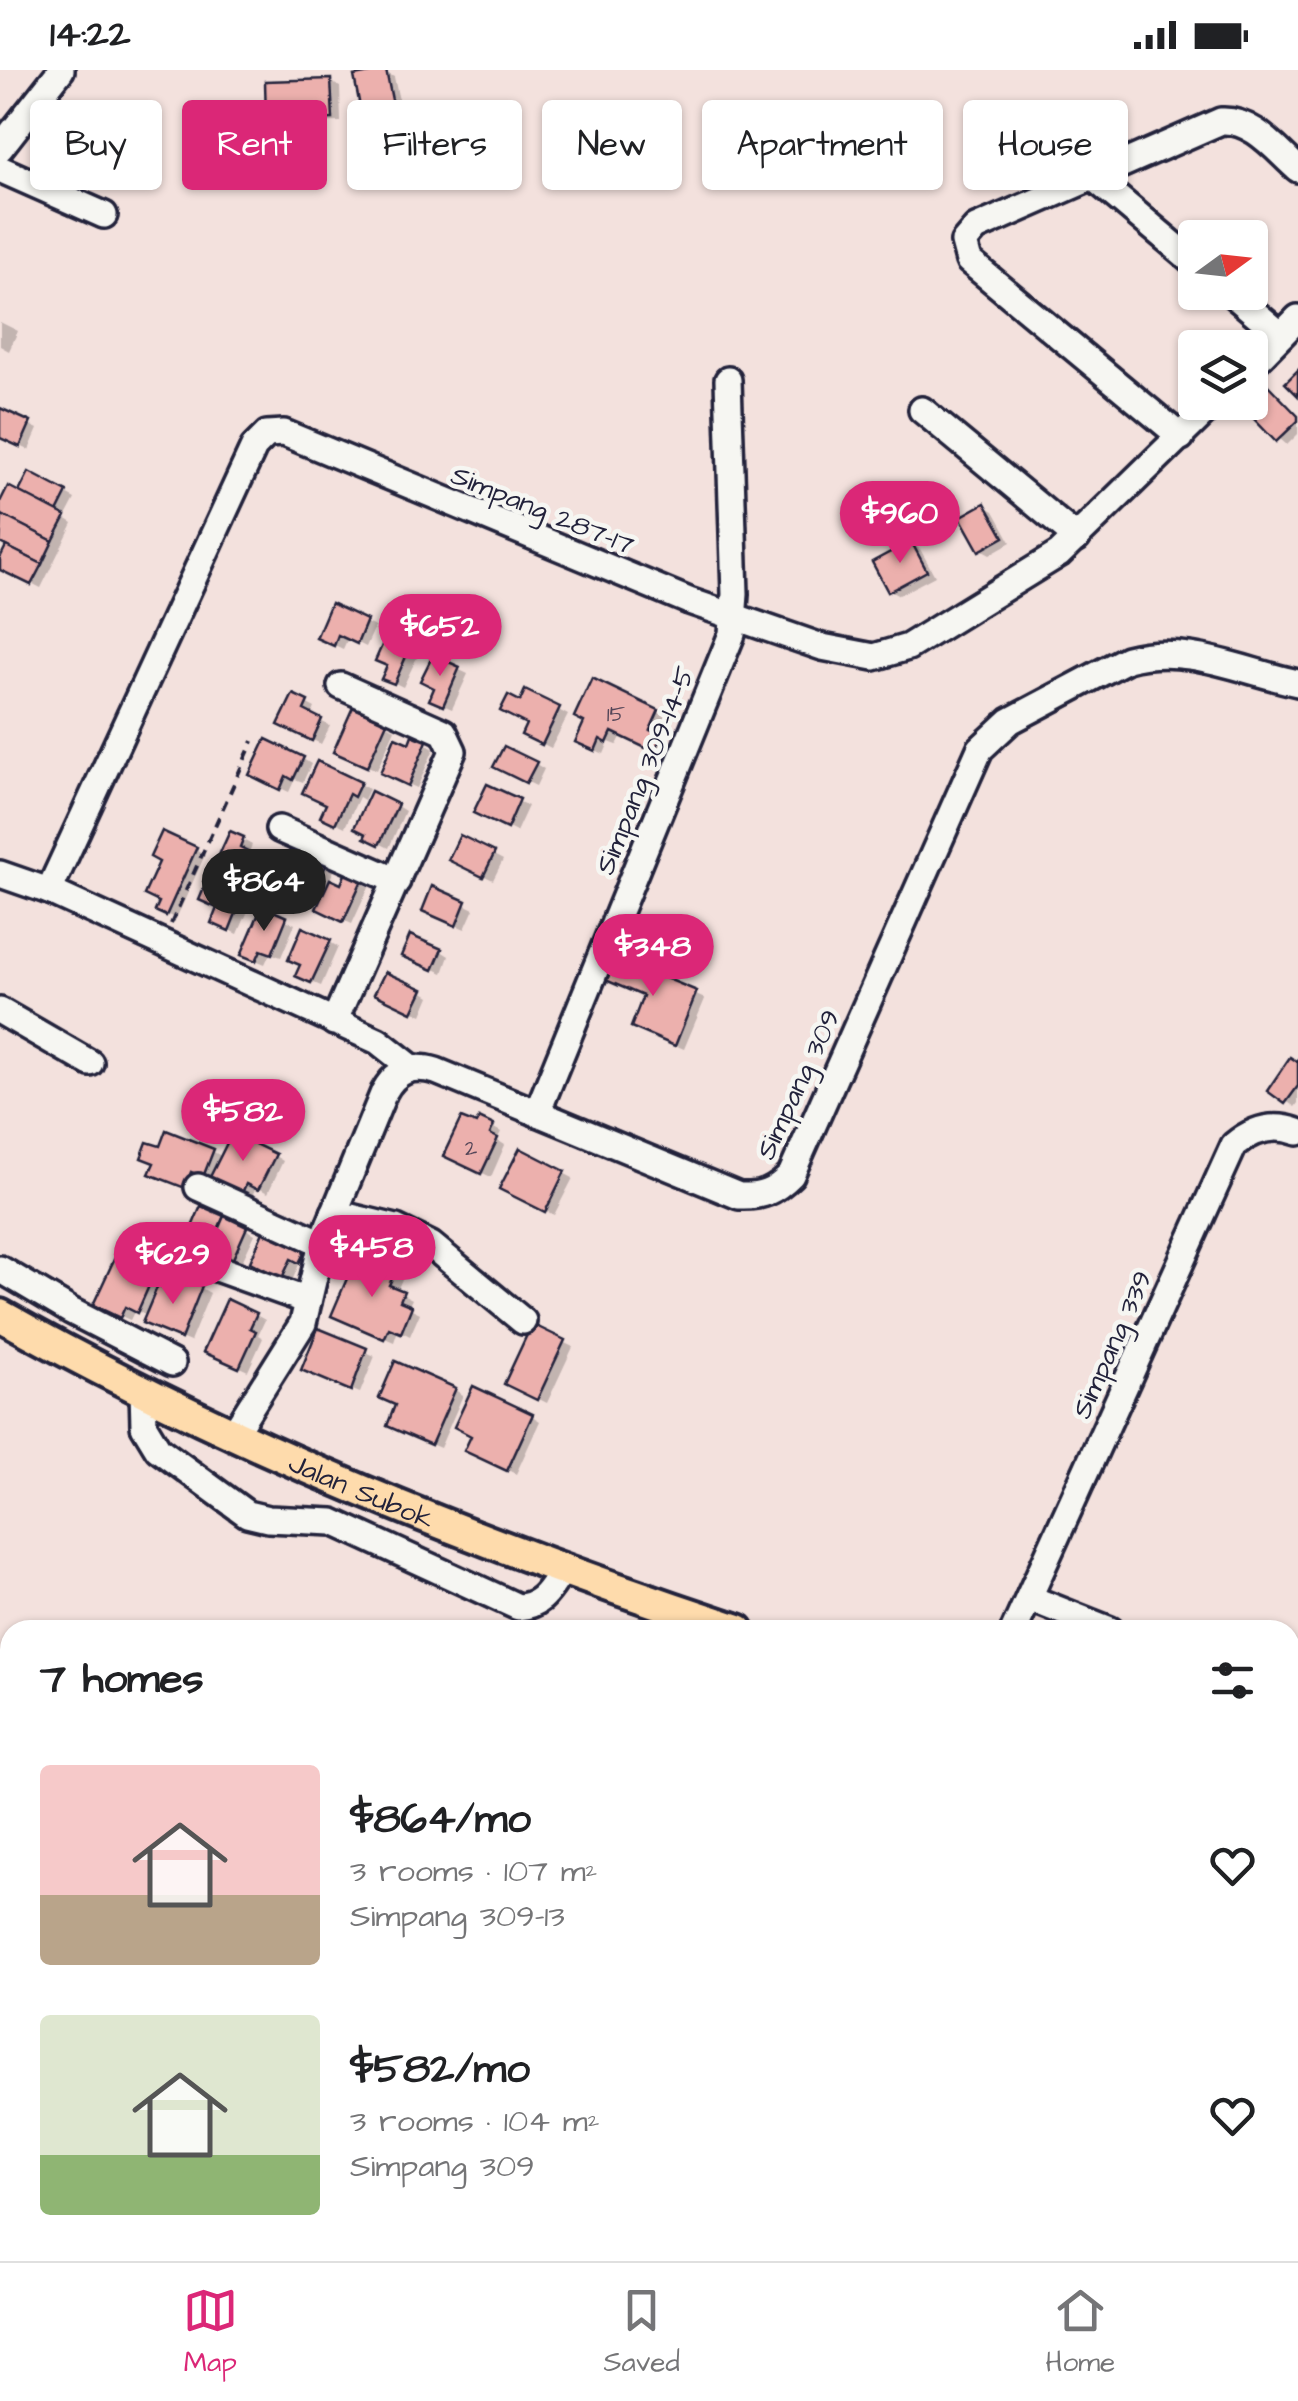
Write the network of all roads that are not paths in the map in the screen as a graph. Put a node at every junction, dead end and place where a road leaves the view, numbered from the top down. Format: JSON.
{"nodes":[{"id":1,"x":61,"y":70,"type":"edge"},
{"id":2,"x":0,"y":148,"type":"edge"},
{"id":3,"x":1128,"y":163,"type":"edge"},
{"id":4,"x":0,"y":169,"type":"edge"},
{"id":5,"x":1298,"y":169,"type":"edge"},
{"id":6,"x":1066,"y":190,"type":"edge"},
{"id":7,"x":1108,"y":190,"type":"edge"},
{"id":8,"x":104,"y":216,"type":"dead end"},
{"id":9,"x":1178,"y":249,"type":"edge"},
{"id":10,"x":1260,"y":310,"type":"edge"},
{"id":11,"x":1289,"y":327,"type":"edge"},
{"id":12,"x":1268,"y":349,"type":"edge"},
{"id":13,"x":728,"y":380,"type":"dead end"},
{"id":14,"x":922,"y":410,"type":"dead end"},
{"id":15,"x":1198,"y":420,"type":"edge"},
{"id":16,"x":1181,"y":437,"type":"junction"},
{"id":17,"x":1077,"y":538,"type":"junction"},
{"id":18,"x":734,"y":615,"type":"junction"},
{"id":19,"x":1298,"y":682,"type":"edge"},
{"id":20,"x":341,"y":686,"type":"dead end"},
{"id":21,"x":278,"y":829,"type":"dead end"},
{"id":22,"x":0,"y":874,"type":"edge"},
{"id":23,"x":397,"y":881,"type":"junction"},
{"id":24,"x":48,"y":892,"type":"junction"},
{"id":25,"x":0,"y":1012,"type":"edge"},
{"id":26,"x":334,"y":1022,"type":"junction"},
{"id":27,"x":90,"y":1062,"type":"dead end"},
{"id":28,"x":411,"y":1068,"type":"junction"},
{"id":29,"x":537,"y":1112,"type":"junction"},
{"id":30,"x":1298,"y":1132,"type":"edge"},
{"id":31,"x":198,"y":1187,"type":"dead end"},
{"id":32,"x":334,"y":1214,"type":"junction"},
{"id":33,"x":322,"y":1243,"type":"junction"},
{"id":34,"x":176,"y":1254,"type":"dead end"},
{"id":35,"x":0,"y":1269,"type":"edge"},
{"id":36,"x":308,"y":1300,"type":"junction"},
{"id":37,"x":0,"y":1315,"type":"edge"},
{"id":38,"x":523,"y":1321,"type":"dead end"},
{"id":39,"x":172,"y":1363,"type":"dead end"},
{"id":40,"x":143,"y":1390,"type":"junction"},
{"id":41,"x":234,"y":1433,"type":"junction"},
{"id":42,"x":562,"y":1571,"type":"junction"},
{"id":43,"x":1029,"y":1598,"type":"junction"},
{"id":44,"x":530,"y":1618,"type":"edge"},
{"id":45,"x":708,"y":1620,"type":"edge"},
{"id":46,"x":1019,"y":1620,"type":"edge"},
{"id":47,"x":1085,"y":1620,"type":"edge"}],
"edges":[{"from":1,"to":2,"type":"street"},
{"from":3,"to":5,"type":"street"},
{"from":4,"to":8,"type":"street"},
{"from":6,"to":16,"type":"street"},
{"from":7,"to":9,"type":"street"},
{"from":10,"to":11,"type":"street"},
{"from":11,"to":12,"type":"street"},
{"from":13,"to":18,"type":"street","name":"Simpang 309-14-5"},
{"from":14,"to":17,"type":"street"},
{"from":15,"to":16,"type":"street","name":"Simpang 287-17"},
{"from":16,"to":17,"type":"street","name":"Simpang 287-17"},
{"from":17,"to":18,"type":"street","name":"Simpang 287-17"},
{"from":18,"to":24,"type":"street","name":"Simpang 287-17"},
{"from":18,"to":29,"type":"street","name":"Simpang 309-14-5"},
{"from":19,"to":29,"type":"street","name":"Simpang 309"},
{"from":20,"to":23,"type":"street"},
{"from":21,"to":23,"type":"street"},
{"from":22,"to":24,"type":"street"},
{"from":23,"to":26,"type":"street"},
{"from":24,"to":26,"type":"street"},
{"from":25,"to":27,"type":"street"},
{"from":26,"to":28,"type":"street"},
{"from":28,"to":29,"type":"street","name":"Simpang 309"},
{"from":28,"to":32,"type":"street"},
{"from":30,"to":43,"type":"street","name":"Simpang 339"},
{"from":31,"to":33,"type":"street"},
{"from":32,"to":33,"type":"street"},
{"from":32,"to":38,"type":"street"},
{"from":33,"to":36,"type":"street"},
{"from":34,"to":36,"type":"street"},
{"from":35,"to":39,"type":"street"},
{"from":36,"to":41,"type":"street"},
{"from":37,"to":40,"type":"main road","name":"Jalan Subok"},
{"from":40,"to":41,"type":"main road","name":"Jalan Subok"},
{"from":40,"to":44,"type":"street"},
{"from":41,"to":42,"type":"main road","name":"Jalan Subok"},
{"from":42,"to":44,"type":"street"},
{"from":42,"to":45,"type":"main road","name":"Jalan Subok"},
{"from":43,"to":46,"type":"street","name":"Simpang 339"},
{"from":43,"to":47,"type":"street"}]}
